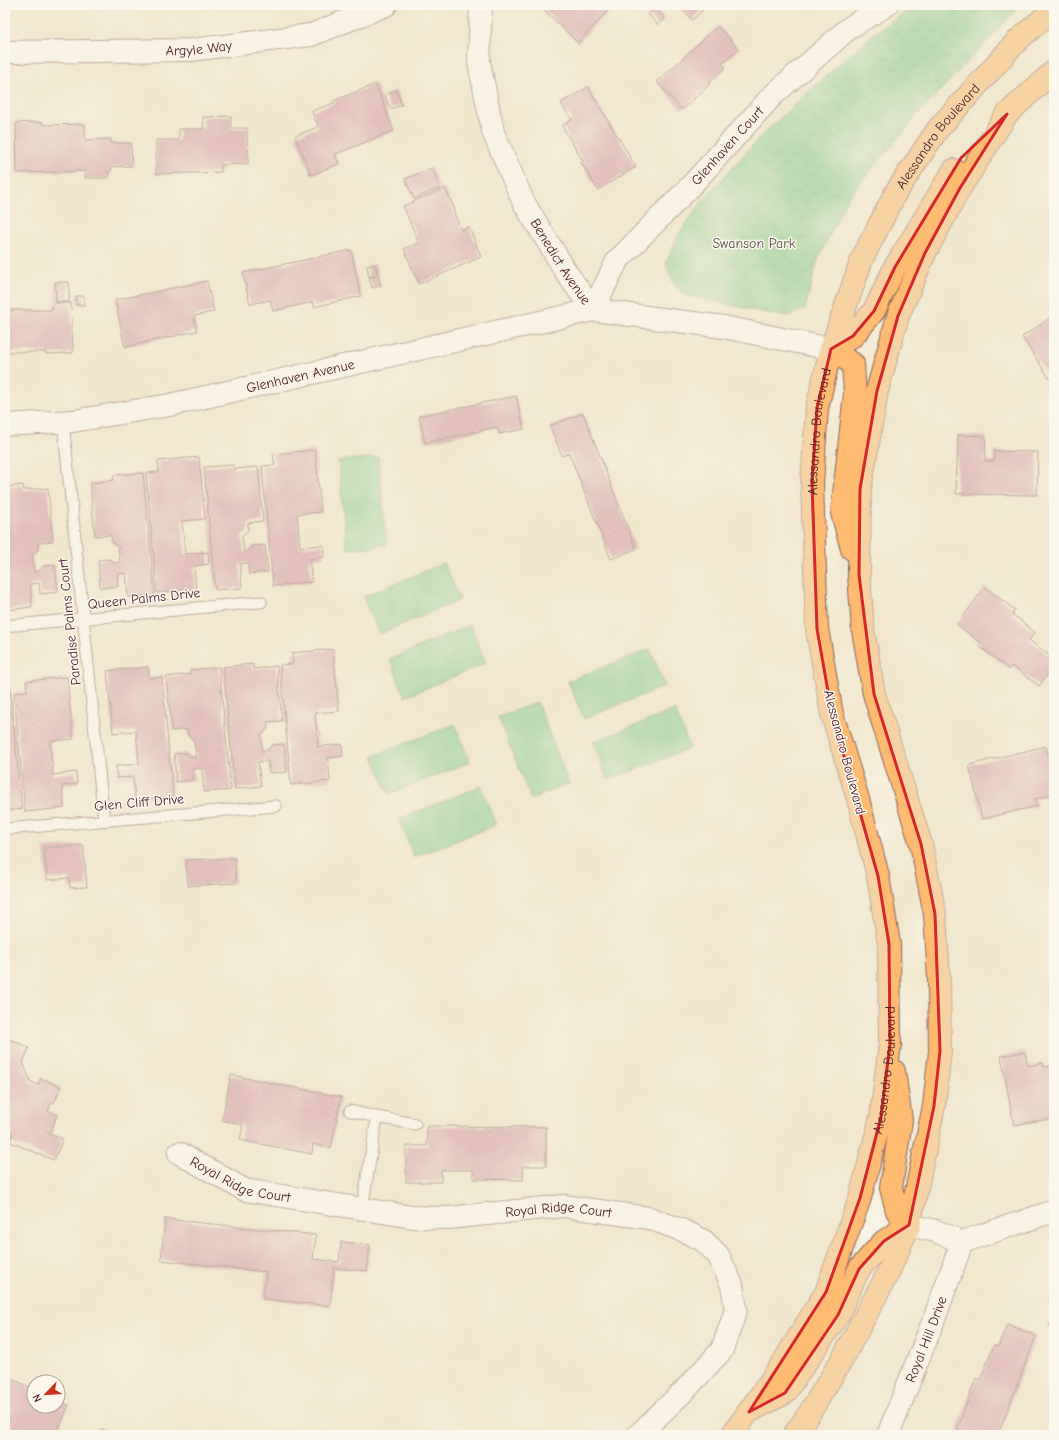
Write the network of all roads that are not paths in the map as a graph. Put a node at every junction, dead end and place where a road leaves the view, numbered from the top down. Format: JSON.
{"nodes":[{"id":1,"x":386,"y":5,"type":"edge"},
{"id":2,"x":481,"y":5,"type":"edge"},
{"id":3,"x":887,"y":5,"type":"edge"},
{"id":4,"x":1054,"y":9,"type":"edge"},
{"id":5,"x":5,"y":52,"type":"edge"},
{"id":6,"x":1054,"y":71,"type":"edge"},
{"id":7,"x":1007,"y":114,"type":"junction"},
{"id":8,"x":593,"y":310,"type":"junction"},
{"id":9,"x":831,"y":349,"type":"junction"},
{"id":10,"x":64,"y":421,"type":"junction"},
{"id":11,"x":5,"y":425,"type":"edge"},
{"id":12,"x":859,"y":575,"type":"junction"},
{"id":13,"x":261,"y":602,"type":"dead end"},
{"id":14,"x":83,"y":619,"type":"junction"},
{"id":15,"x":5,"y":626,"type":"edge"},
{"id":16,"x":276,"y":806,"type":"dead end"},
{"id":17,"x":104,"y":820,"type":"junction"},
{"id":18,"x":5,"y":829,"type":"edge"},
{"id":19,"x":890,"y":1044,"type":"junction"},
{"id":20,"x":350,"y":1111,"type":"dead end"},
{"id":21,"x":377,"y":1117,"type":"junction"},
{"id":22,"x":416,"y":1124,"type":"dead end"},
{"id":23,"x":179,"y":1154,"type":"dead end"},
{"id":24,"x":362,"y":1209,"type":"junction"},
{"id":25,"x":1054,"y":1211,"type":"edge"},
{"id":26,"x":909,"y":1225,"type":"junction"},
{"id":27,"x":962,"y":1242,"type":"junction"},
{"id":28,"x":749,"y":1412,"type":"junction"},
{"id":29,"x":638,"y":1435,"type":"edge"},
{"id":30,"x":732,"y":1435,"type":"edge"},
{"id":31,"x":794,"y":1435,"type":"edge"},
{"id":32,"x":888,"y":1435,"type":"edge"}],
"edges":[{"from":1,"to":5,"type":"street","name":"Argyle Way"},
{"from":2,"to":8,"type":"street","name":"Benedict Avenue"},
{"from":3,"to":8,"type":"street","name":"Glenhaven Court"},
{"from":4,"to":9,"type":"main road","name":"Alessandro Boulevard"},
{"from":6,"to":7,"type":"main road"},
{"from":7,"to":9,"type":"main road"},
{"from":7,"to":12,"type":"main road"},
{"from":8,"to":9,"type":"street","name":"Benedict Avenue"},
{"from":8,"to":10,"type":"street","name":"Glenhaven Avenue"},
{"from":9,"to":12,"type":"main road"},
{"from":9,"to":19,"type":"main road","name":"Alessandro Boulevard"},
{"from":10,"to":11,"type":"street","name":"Glenhaven Avenue"},
{"from":10,"to":14,"type":"lane","name":"Paradise Palms Court"},
{"from":12,"to":26,"type":"main road"},
{"from":13,"to":14,"type":"lane","name":"Queen Palms Drive"},
{"from":14,"to":15,"type":"lane","name":"Queen Palms Drive"},
{"from":14,"to":17,"type":"lane","name":"Paradise Palms Court"},
{"from":16,"to":17,"type":"lane","name":"Glen Cliff Drive"},
{"from":17,"to":18,"type":"lane","name":"Glen Cliff Drive"},
{"from":19,"to":26,"type":"main road"},
{"from":19,"to":28,"type":"main road","name":"Alessandro Boulevard"},
{"from":20,"to":21,"type":"lane"},
{"from":21,"to":22,"type":"lane"},
{"from":21,"to":24,"type":"lane"},
{"from":23,"to":24,"type":"street","name":"Royal Ridge Court"},
{"from":24,"to":29,"type":"street","name":"Royal Ridge Court"},
{"from":25,"to":27,"type":"street"},
{"from":26,"to":27,"type":"street"},
{"from":26,"to":28,"type":"main road"},
{"from":26,"to":31,"type":"main road"},
{"from":27,"to":32,"type":"street","name":"Royal Hill Drive"},
{"from":28,"to":30,"type":"main road","name":"Alessandro Boulevard"}]}
